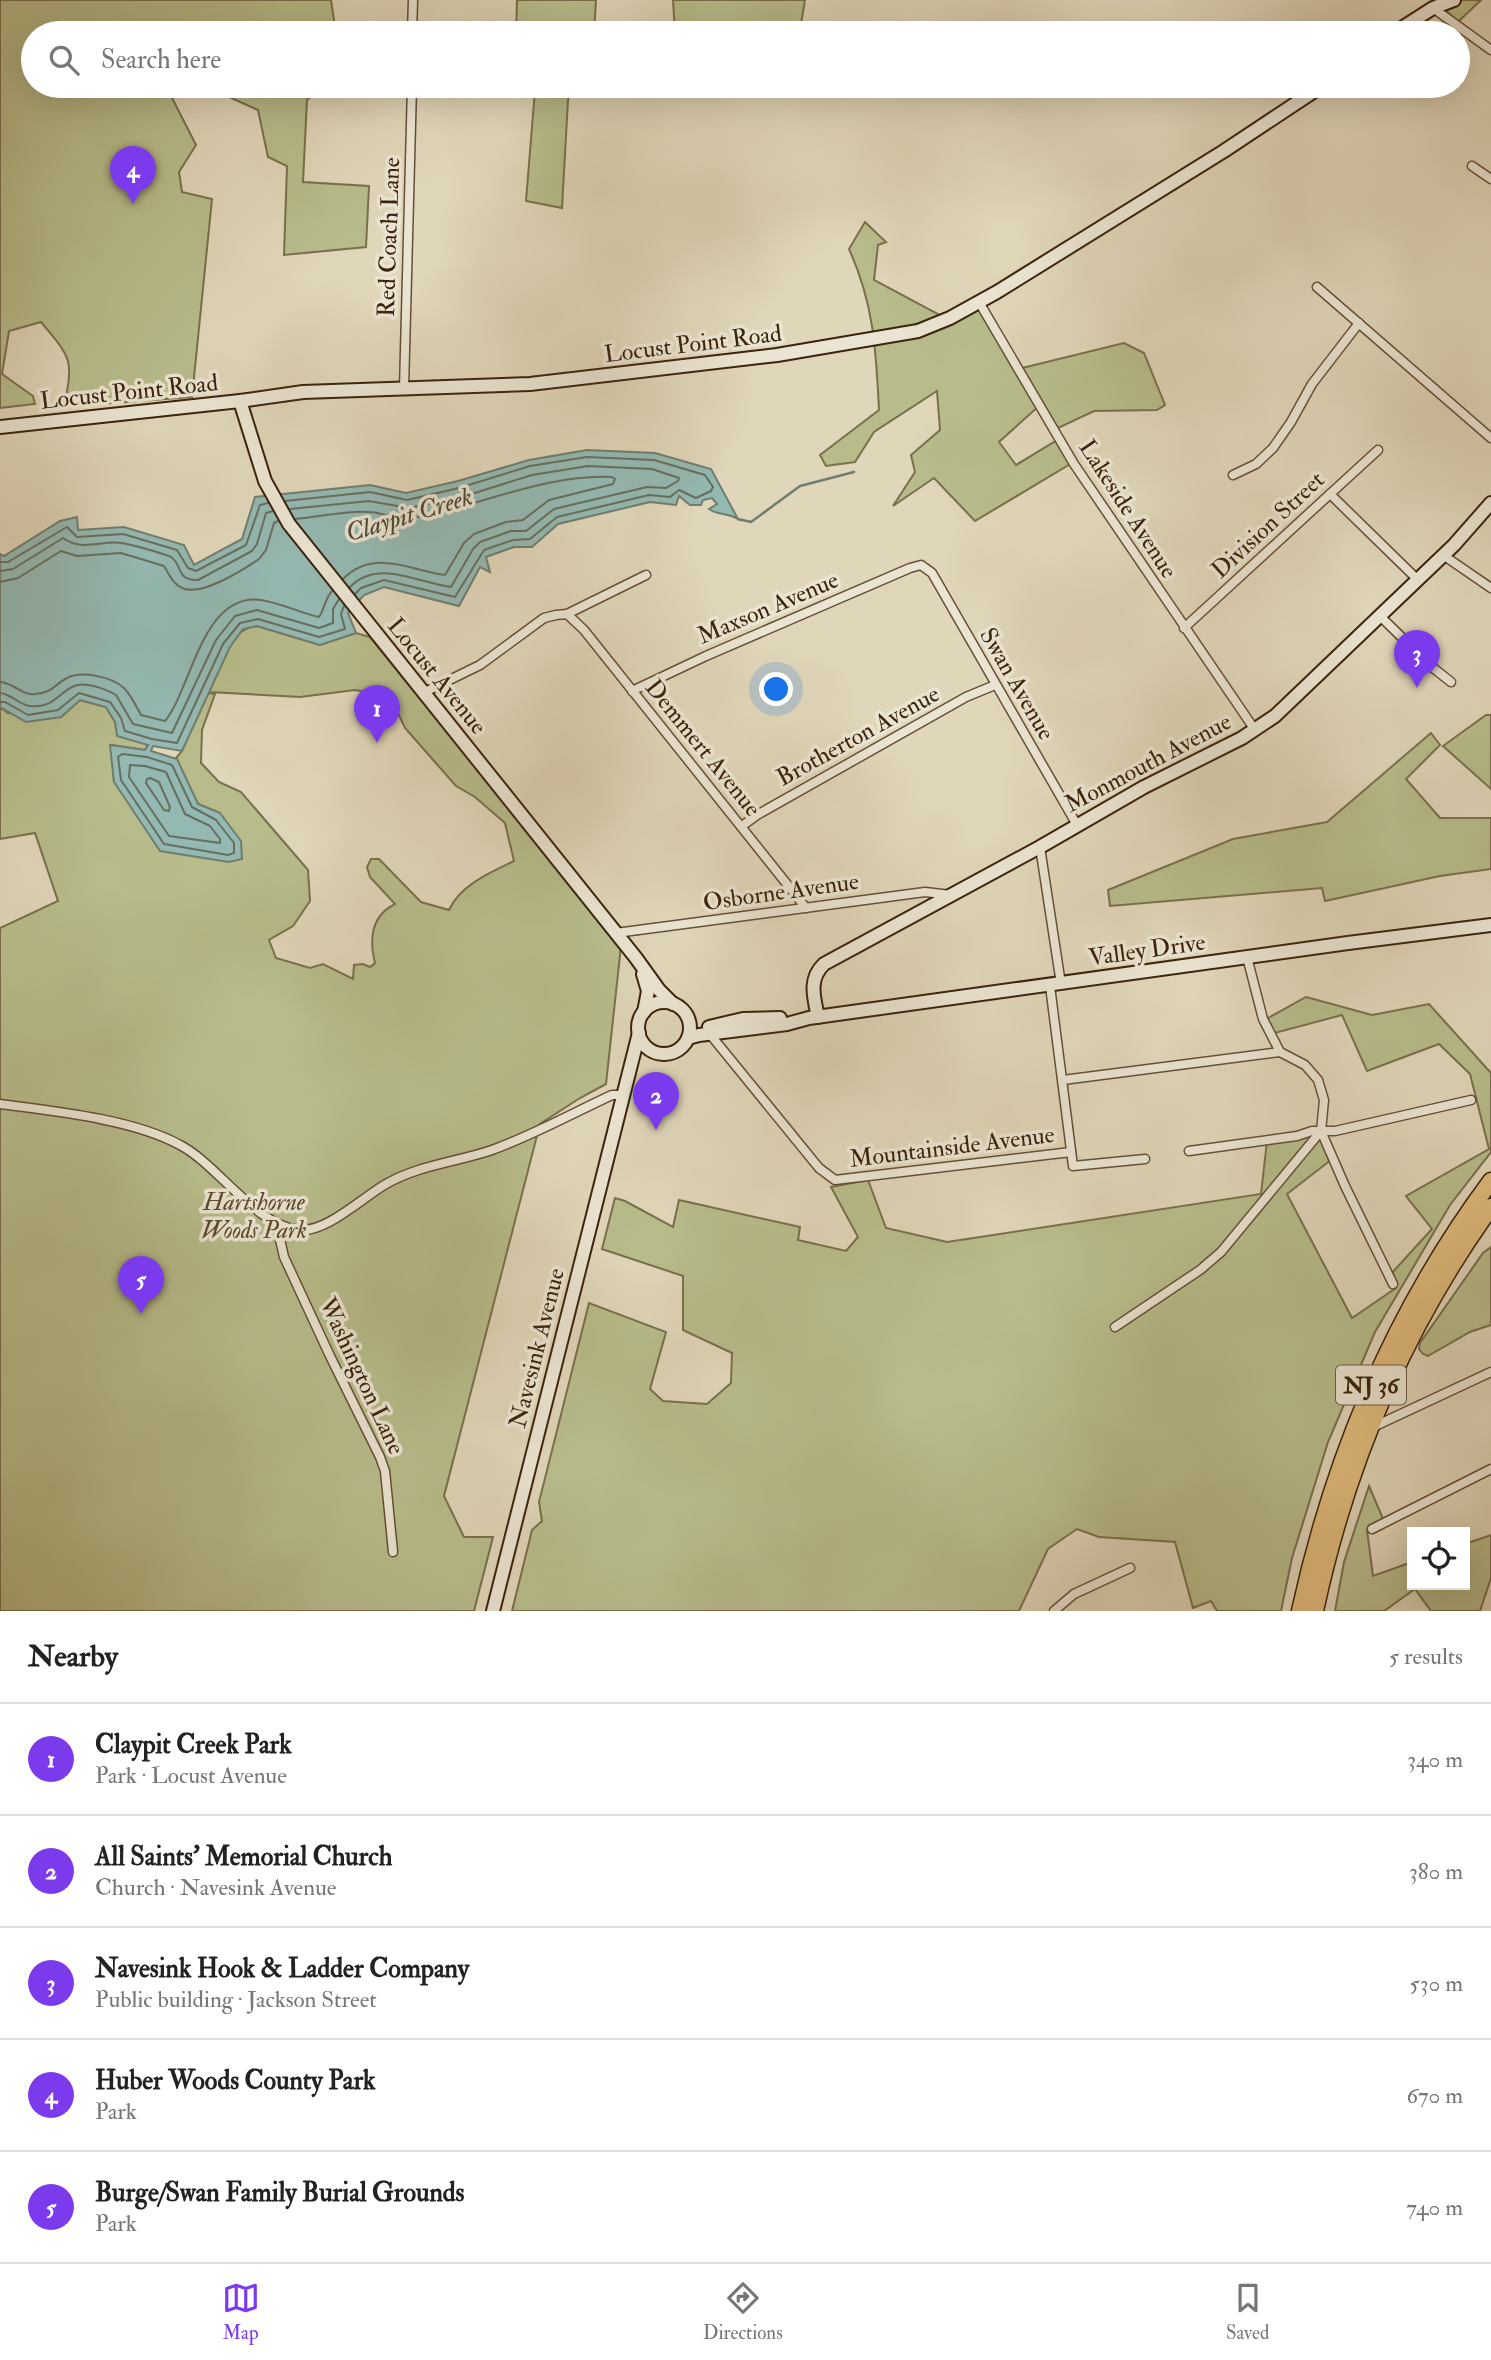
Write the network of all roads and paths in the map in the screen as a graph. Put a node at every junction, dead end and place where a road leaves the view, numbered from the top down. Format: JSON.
{"nodes":[{"id":1,"x":413,"y":0,"type":"edge"},
{"id":2,"x":1454,"y":0,"type":"edge"},
{"id":3,"x":1433,"y":8,"type":"junction"},
{"id":4,"x":412,"y":21,"type":"edge"},
{"id":5,"x":1413,"y":21,"type":"edge"},
{"id":6,"x":1451,"y":21,"type":"edge"},
{"id":7,"x":1470,"y":35,"type":"edge"},
{"id":8,"x":1491,"y":50,"type":"edge"},
{"id":9,"x":412,"y":98,"type":"edge"},
{"id":10,"x":1304,"y":98,"type":"edge"},
{"id":11,"x":1472,"y":166,"type":"dead end"},
{"id":12,"x":1491,"y":179,"type":"edge"},
{"id":13,"x":1317,"y":287,"type":"dead end"},
{"id":14,"x":979,"y":302,"type":"junction"},
{"id":15,"x":1359,"y":323,"type":"junction"},
{"id":16,"x":404,"y":389,"type":"junction"},
{"id":17,"x":240,"y":401,"type":"junction"},
{"id":18,"x":0,"y":427,"type":"edge"},
{"id":19,"x":1491,"y":438,"type":"edge"},
{"id":20,"x":1378,"y":450,"type":"dead end"},
{"id":21,"x":1233,"y":475,"type":"dead end"},
{"id":22,"x":1330,"y":494,"type":"junction"},
{"id":23,"x":1491,"y":503,"type":"edge"},
{"id":24,"x":1443,"y":555,"type":"junction"},
{"id":25,"x":921,"y":565,"type":"joint"},
{"id":26,"x":646,"y":575,"type":"dead end"},
{"id":27,"x":1418,"y":579,"type":"junction"},
{"id":28,"x":1491,"y":588,"type":"edge"},
{"id":29,"x":567,"y":614,"type":"junction"},
{"id":30,"x":1380,"y":616,"type":"junction"},
{"id":31,"x":1184,"y":628,"type":"junction"},
{"id":32,"x":1451,"y":682,"type":"dead end"},
{"id":33,"x":995,"y":685,"type":"junction"},
{"id":34,"x":632,"y":691,"type":"junction"},
{"id":35,"x":424,"y":693,"type":"junction"},
{"id":36,"x":1255,"y":730,"type":"junction"},
{"id":37,"x":1077,"y":825,"type":"junction"},
{"id":38,"x":742,"y":827,"type":"junction"},
{"id":39,"x":1040,"y":847,"type":"junction"},
{"id":40,"x":951,"y":895,"type":"junction"},
{"id":41,"x":806,"y":908,"type":"junction"},
{"id":42,"x":1491,"y":925,"type":"edge"},
{"id":43,"x":616,"y":933,"type":"junction"},
{"id":44,"x":1247,"y":957,"type":"junction"},
{"id":45,"x":636,"y":958,"type":"junction"},
{"id":46,"x":1055,"y":985,"type":"junction"},
{"id":47,"x":673,"y":1004,"type":"junction"},
{"id":48,"x":644,"y":1012,"type":"junction"},
{"id":49,"x":813,"y":1018,"type":"junction"},
{"id":50,"x":689,"y":1022,"type":"junction"},
{"id":51,"x":639,"y":1033,"type":"junction"},
{"id":52,"x":709,"y":1033,"type":"junction"},
{"id":53,"x":688,"y":1038,"type":"junction"},
{"id":54,"x":651,"y":1051,"type":"junction"},
{"id":55,"x":1280,"y":1052,"type":"junction"},
{"id":56,"x":1063,"y":1080,"type":"junction"},
{"id":57,"x":624,"y":1095,"type":"junction"},
{"id":58,"x":1471,"y":1100,"type":"dead end"},
{"id":59,"x":0,"y":1104,"type":"edge"},
{"id":60,"x":1321,"y":1130,"type":"junction"},
{"id":61,"x":1189,"y":1151,"type":"dead end"},
{"id":62,"x":1071,"y":1152,"type":"junction"},
{"id":63,"x":1145,"y":1158,"type":"dead end"},
{"id":64,"x":1491,"y":1181,"type":"edge"},
{"id":65,"x":1491,"y":1207,"type":"edge"},
{"id":66,"x":275,"y":1222,"type":"junction"},
{"id":67,"x":1393,"y":1284,"type":"dead end"},
{"id":68,"x":1115,"y":1327,"type":"dead end"},
{"id":69,"x":1491,"y":1372,"type":"edge"},
{"id":70,"x":1369,"y":1430,"type":"junction"},
{"id":71,"x":1491,"y":1469,"type":"edge"},
{"id":72,"x":1372,"y":1529,"type":"dead end"},
{"id":73,"x":393,"y":1552,"type":"dead end"},
{"id":74,"x":1130,"y":1568,"type":"dead end"},
{"id":75,"x":493,"y":1611,"type":"edge"},
{"id":76,"x":1054,"y":1611,"type":"edge"},
{"id":77,"x":1300,"y":1611,"type":"edge"},
{"id":78,"x":1315,"y":1611,"type":"edge"}],
"edges":[{"from":1,"to":4,"type":"street"},
{"from":2,"to":3,"type":"street"},
{"from":3,"to":5,"type":"street"},
{"from":3,"to":6,"type":"street"},
{"from":7,"to":8,"type":"street"},
{"from":9,"to":16,"type":"street","name":"Red Coach Lane"},
{"from":10,"to":14,"type":"street","name":"Locust Point Road"},
{"from":11,"to":12,"type":"street"},
{"from":13,"to":15,"type":"street"},
{"from":14,"to":16,"type":"street","name":"Locust Point Road"},
{"from":14,"to":31,"type":"street","name":"Lakeside Avenue"},
{"from":15,"to":19,"type":"street"},
{"from":15,"to":21,"type":"street"},
{"from":16,"to":17,"type":"street","name":"Locust Point Road"},
{"from":17,"to":18,"type":"street","name":"Locust Point Road"},
{"from":17,"to":35,"type":"street","name":"Locust Avenue"},
{"from":20,"to":22,"type":"street","name":"Division Street"},
{"from":22,"to":27,"type":"street"},
{"from":22,"to":31,"type":"street","name":"Division Street"},
{"from":23,"to":24,"type":"street","name":"Monmouth Avenue"},
{"from":24,"to":27,"type":"street","name":"Monmouth Avenue"},
{"from":24,"to":28,"type":"street"},
{"from":25,"to":33,"type":"street","name":"Swan Avenue"},
{"from":25,"to":34,"type":"street","name":"Maxson Avenue"},
{"from":26,"to":29,"type":"street"},
{"from":27,"to":30,"type":"street","name":"Monmouth Avenue"},
{"from":29,"to":34,"type":"street","name":"Demmert Avenue"},
{"from":29,"to":35,"type":"street"},
{"from":30,"to":32,"type":"street"},
{"from":30,"to":36,"type":"street","name":"Monmouth Avenue"},
{"from":31,"to":36,"type":"street","name":"Lakeside Avenue"},
{"from":33,"to":37,"type":"street","name":"Swan Avenue"},
{"from":33,"to":38,"type":"street","name":"Brotherton Avenue"},
{"from":34,"to":38,"type":"street","name":"Demmert Avenue"},
{"from":35,"to":43,"type":"street","name":"Locust Avenue"},
{"from":36,"to":37,"type":"street","name":"Monmouth Avenue"},
{"from":37,"to":39,"type":"street","name":"Monmouth Avenue"},
{"from":38,"to":41,"type":"street","name":"Demmert Avenue"},
{"from":39,"to":40,"type":"street","name":"Monmouth Avenue"},
{"from":39,"to":46,"type":"street"},
{"from":40,"to":41,"type":"street","name":"Osborne Avenue"},
{"from":40,"to":49,"type":"street","name":"Monmouth Avenue"},
{"from":41,"to":43,"type":"street","name":"Osborne Avenue"},
{"from":42,"to":44,"type":"street","name":"Valley Drive"},
{"from":43,"to":45,"type":"street","name":"Locust Avenue"},
{"from":44,"to":46,"type":"street","name":"Valley Drive"},
{"from":44,"to":55,"type":"street"},
{"from":45,"to":47,"type":"street","name":"Locust Avenue"},
{"from":45,"to":48,"type":"street","name":"Locust Avenue"},
{"from":46,"to":49,"type":"street","name":"Valley Drive"},
{"from":46,"to":56,"type":"street"},
{"from":47,"to":48,"type":"street"},
{"from":47,"to":50,"type":"street"},
{"from":48,"to":51,"type":"street"},
{"from":49,"to":50,"type":"street","name":"Valley Drive"},
{"from":49,"to":52,"type":"street","name":"Valley Drive"},
{"from":50,"to":53,"type":"street"},
{"from":51,"to":54,"type":"street"},
{"from":51,"to":57,"type":"street","name":"Navesink Avenue"},
{"from":52,"to":53,"type":"street","name":"Valley Drive"},
{"from":52,"to":62,"type":"street","name":"Mountainside Avenue"},
{"from":53,"to":54,"type":"street"},
{"from":54,"to":57,"type":"street","name":"Navesink Avenue"},
{"from":55,"to":56,"type":"street"},
{"from":55,"to":60,"type":"street"},
{"from":56,"to":62,"type":"street"},
{"from":57,"to":66,"type":"street"},
{"from":57,"to":75,"type":"street","name":"Navesink Avenue"},
{"from":58,"to":60,"type":"street"},
{"from":59,"to":66,"type":"street"},
{"from":60,"to":61,"type":"street"},
{"from":60,"to":67,"type":"street"},
{"from":60,"to":68,"type":"street"},
{"from":62,"to":63,"type":"street","name":"Mountainside Avenue"},
{"from":64,"to":77,"type":"highway","number":"NJ 36"},
{"from":65,"to":70,"type":"highway","number":"NJ 36"},
{"from":66,"to":73,"type":"street","name":"Washington Lane"},
{"from":69,"to":70,"type":"street"},
{"from":70,"to":78,"type":"highway","number":"NJ 36"},
{"from":71,"to":72,"type":"street"},
{"from":74,"to":76,"type":"street"}]}
